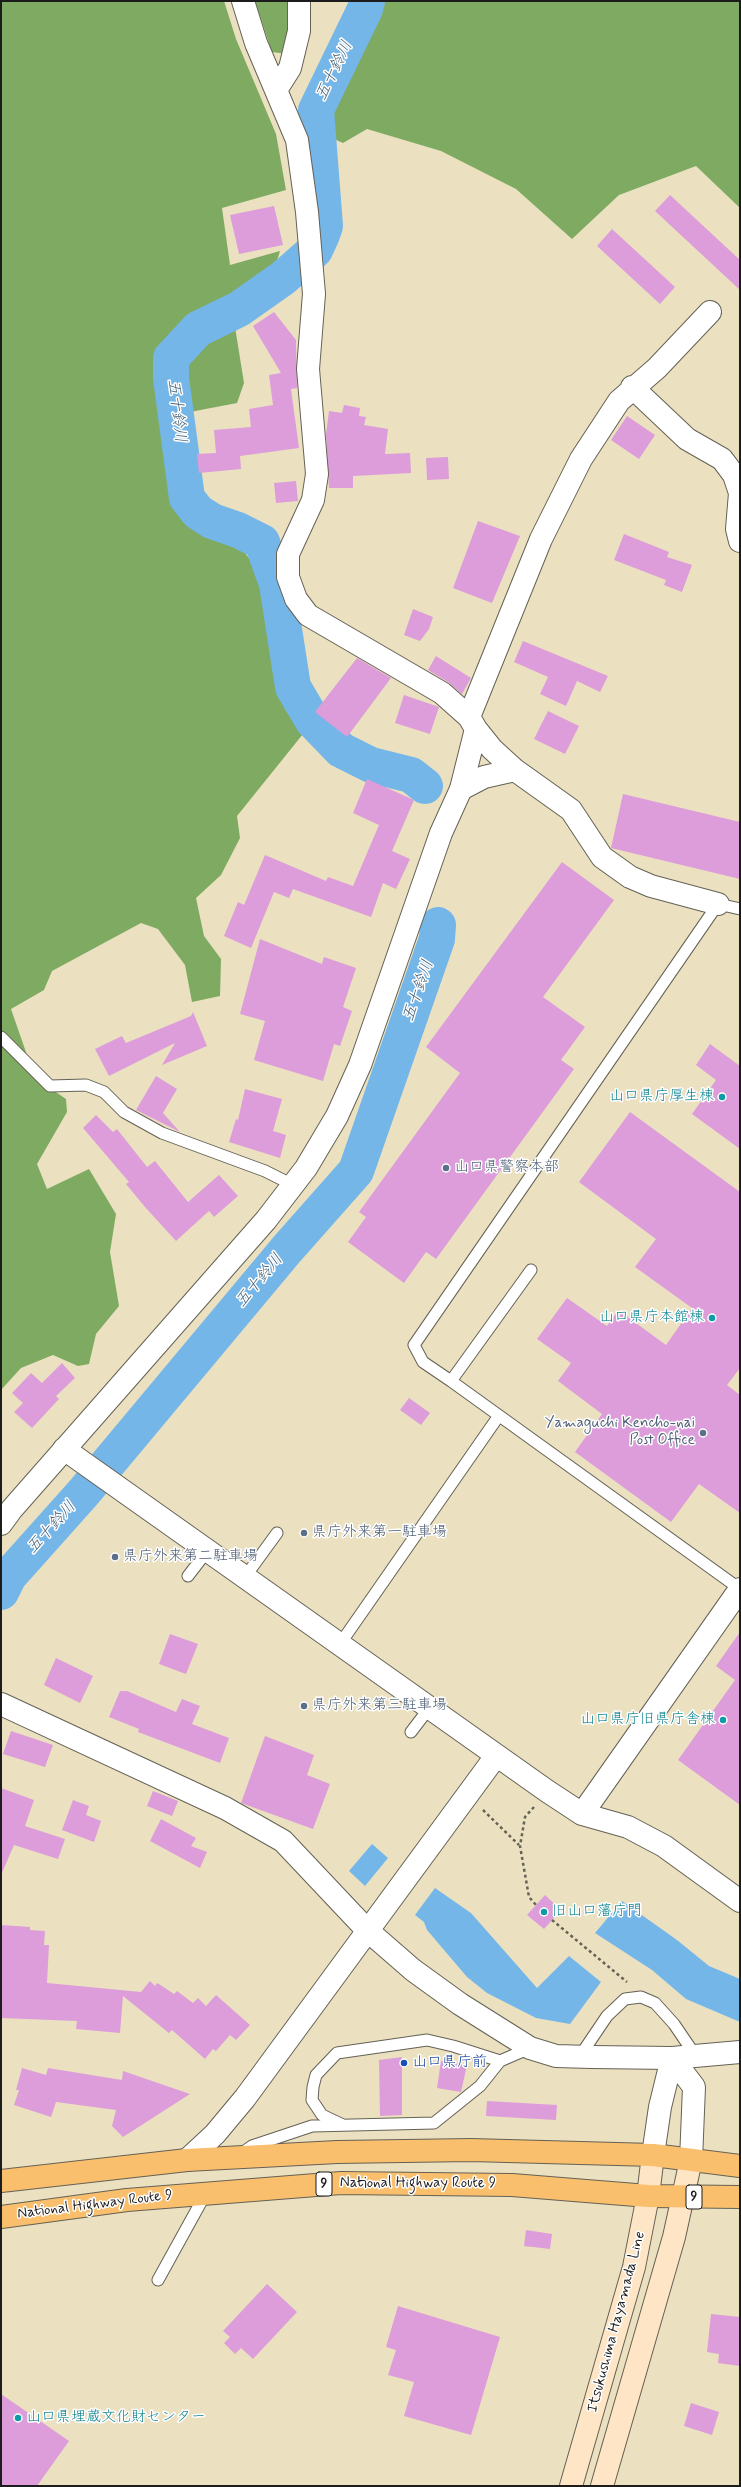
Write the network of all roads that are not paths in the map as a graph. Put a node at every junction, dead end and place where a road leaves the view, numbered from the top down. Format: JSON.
{"nodes":[{"id":1,"x":243,"y":1,"type":"edge"},
{"id":2,"x":299,"y":1,"type":"edge"},
{"id":3,"x":276,"y":90,"type":"junction"},
{"id":4,"x":710,"y":312,"type":"dead end"},
{"id":5,"x":632,"y":387,"type":"junction"},
{"id":6,"x":740,"y":541,"type":"edge"},
{"id":7,"x":473,"y":723,"type":"junction"},
{"id":8,"x":515,"y":770,"type":"junction"},
{"id":9,"x":461,"y":789,"type":"junction"},
{"id":10,"x":718,"y":904,"type":"junction"},
{"id":11,"x":740,"y":909,"type":"edge"},
{"id":12,"x":1,"y":1037,"type":"edge"},
{"id":13,"x":293,"y":1185,"type":"junction"},
{"id":14,"x":531,"y":1270,"type":"dead end"},
{"id":15,"x":451,"y":1381,"type":"junction"},
{"id":16,"x":498,"y":1417,"type":"junction"},
{"id":17,"x":64,"y":1449,"type":"junction"},
{"id":18,"x":1,"y":1524,"type":"edge"},
{"id":19,"x":277,"y":1533,"type":"dead end"},
{"id":20,"x":208,"y":1550,"type":"junction"},
{"id":21,"x":188,"y":1576,"type":"dead end"},
{"id":22,"x":245,"y":1577,"type":"junction"},
{"id":23,"x":740,"y":1589,"type":"edge"},
{"id":24,"x":340,"y":1644,"type":"junction"},
{"id":25,"x":1,"y":1704,"type":"edge"},
{"id":26,"x":430,"y":1707,"type":"junction"},
{"id":27,"x":411,"y":1732,"type":"dead end"},
{"id":28,"x":496,"y":1756,"type":"junction"},
{"id":29,"x":582,"y":1814,"type":"junction"},
{"id":30,"x":740,"y":1901,"type":"edge"},
{"id":31,"x":367,"y":1930,"type":"junction"},
{"id":32,"x":530,"y":2048,"type":"junction"},
{"id":33,"x":740,"y":2052,"type":"edge"},
{"id":34,"x":695,"y":2055,"type":"junction"},
{"id":35,"x":580,"y":2056,"type":"junction"},
{"id":36,"x":672,"y":2058,"type":"junction"},
{"id":37,"x":500,"y":2061,"type":"junction"},
{"id":38,"x":346,"y":2126,"type":"junction"},
{"id":39,"x":652,"y":2155,"type":"junction"},
{"id":40,"x":235,"y":2158,"type":"junction"},
{"id":41,"x":187,"y":2160,"type":"junction"},
{"id":42,"x":691,"y":2160,"type":"junction"},
{"id":43,"x":740,"y":2166,"type":"edge"},
{"id":44,"x":1,"y":2181,"type":"edge"},
{"id":45,"x":206,"y":2193,"type":"junction"},
{"id":46,"x":648,"y":2196,"type":"junction"},
{"id":47,"x":685,"y":2196,"type":"junction"},
{"id":48,"x":740,"y":2197,"type":"edge"},
{"id":49,"x":6,"y":2219,"type":"edge"},
{"id":50,"x":158,"y":2280,"type":"dead end"},
{"id":51,"x":571,"y":2486,"type":"edge"},
{"id":52,"x":602,"y":2486,"type":"edge"}],
"edges":[{"from":1,"to":3,"type":"street"},
{"from":2,"to":3,"type":"street"},
{"from":3,"to":7,"type":"street"},
{"from":4,"to":5,"type":"street"},
{"from":5,"to":6,"type":"street"},
{"from":5,"to":7,"type":"street"},
{"from":7,"to":8,"type":"street"},
{"from":7,"to":9,"type":"street"},
{"from":8,"to":9,"type":"street"},
{"from":8,"to":10,"type":"street"},
{"from":9,"to":13,"type":"street"},
{"from":10,"to":11,"type":"lane"},
{"from":10,"to":15,"type":"lane"},
{"from":12,"to":13,"type":"lane"},
{"from":13,"to":17,"type":"street"},
{"from":14,"to":15,"type":"lane"},
{"from":15,"to":16,"type":"lane"},
{"from":16,"to":23,"type":"lane"},
{"from":16,"to":24,"type":"lane"},
{"from":17,"to":18,"type":"street"},
{"from":17,"to":20,"type":"street"},
{"from":19,"to":22,"type":"lane"},
{"from":20,"to":21,"type":"lane"},
{"from":20,"to":22,"type":"street"},
{"from":22,"to":24,"type":"street"},
{"from":23,"to":29,"type":"street"},
{"from":24,"to":26,"type":"street"},
{"from":25,"to":31,"type":"street"},
{"from":26,"to":27,"type":"lane"},
{"from":26,"to":28,"type":"street"},
{"from":28,"to":29,"type":"street"},
{"from":28,"to":31,"type":"street"},
{"from":29,"to":30,"type":"street"},
{"from":31,"to":32,"type":"street"},
{"from":31,"to":41,"type":"street"},
{"from":32,"to":35,"type":"street"},
{"from":32,"to":37,"type":"lane"},
{"from":33,"to":34,"type":"street"},
{"from":34,"to":35,"type":"lane"},
{"from":34,"to":36,"type":"street"},
{"from":35,"to":36,"type":"street"},
{"from":36,"to":39,"type":"street"},
{"from":36,"to":42,"type":"street"},
{"from":37,"to":38,"type":"lane"},
{"from":37,"to":38,"type":"lane"},
{"from":38,"to":40,"type":"lane"},
{"from":39,"to":40,"type":"highway","number":"9"},
{"from":39,"to":42,"type":"highway","number":"9"},
{"from":39,"to":46,"type":"main road","name":"Itsukushima Hayamada Line"},
{"from":40,"to":41,"type":"highway","number":"9"},
{"from":41,"to":44,"type":"highway","number":"9"},
{"from":42,"to":43,"type":"highway","number":"9"},
{"from":42,"to":47,"type":"main road","name":"Itsukushima Hayamada Line"},
{"from":45,"to":46,"type":"highway","name":"National Highway Route 9","number":"9"},
{"from":45,"to":49,"type":"highway","name":"National Highway Route 9","number":"9"},
{"from":45,"to":50,"type":"lane"},
{"from":46,"to":47,"type":"highway","name":"National Highway Route 9","number":"9"},
{"from":46,"to":51,"type":"main road","name":"Itsukushima Hayamada Line"},
{"from":47,"to":48,"type":"highway","name":"National Highway Route 9","number":"9"},
{"from":47,"to":52,"type":"main road","name":"Itsukushima Hayamada Line"}]}
